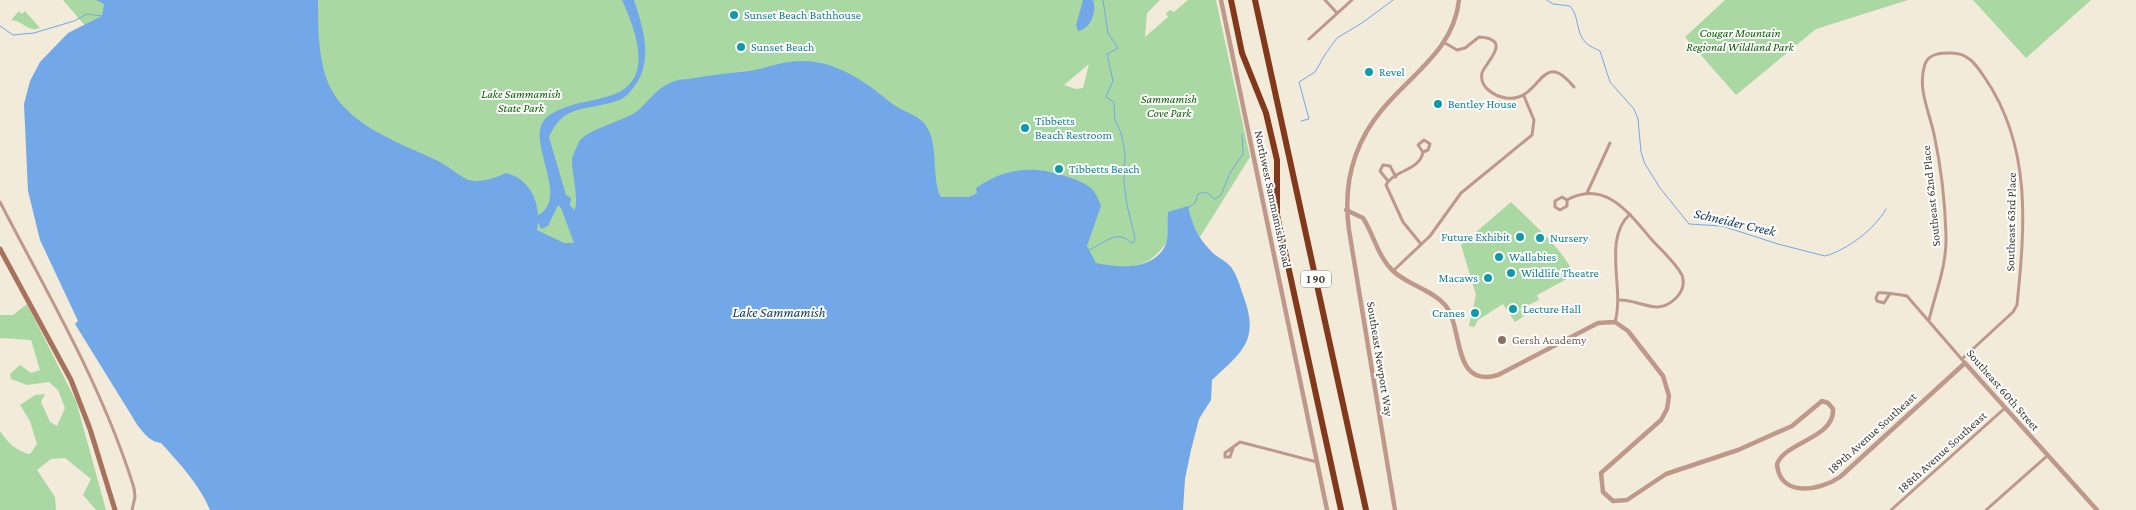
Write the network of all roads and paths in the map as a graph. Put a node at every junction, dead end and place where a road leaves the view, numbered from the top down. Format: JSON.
{"nodes":[{"id":1,"x":1221,"y":0,"type":"edge"},
{"id":2,"x":1231,"y":0,"type":"edge"},
{"id":3,"x":1255,"y":0,"type":"edge"},
{"id":4,"x":1325,"y":0,"type":"edge"},
{"id":5,"x":1352,"y":0,"type":"edge"},
{"id":6,"x":1459,"y":0,"type":"edge"},
{"id":7,"x":1337,"y":13,"type":"junction"},
{"id":8,"x":1309,"y":39,"type":"dead end"},
{"id":9,"x":1445,"y":43,"type":"junction"},
{"id":10,"x":1924,"y":70,"type":"joint"},
{"id":11,"x":1574,"y":87,"type":"dead end"},
{"id":12,"x":1524,"y":96,"type":"junction"},
{"id":13,"x":1610,"y":143,"type":"dead end"},
{"id":14,"x":1423,"y":152,"type":"dead end"},
{"id":15,"x":1396,"y":177,"type":"junction"},
{"id":16,"x":1388,"y":181,"type":"junction"},
{"id":17,"x":1587,"y":193,"type":"junction"},
{"id":18,"x":1567,"y":200,"type":"junction"},
{"id":19,"x":0,"y":202,"type":"edge"},
{"id":20,"x":1346,"y":210,"type":"junction"},
{"id":21,"x":1630,"y":214,"type":"junction"},
{"id":22,"x":1421,"y":244,"type":"junction"},
{"id":23,"x":0,"y":249,"type":"edge"},
{"id":24,"x":1393,"y":271,"type":"junction"},
{"id":25,"x":1889,"y":295,"type":"dead end"},
{"id":26,"x":1620,"y":300,"type":"junction"},
{"id":27,"x":2017,"y":305,"type":"joint"},
{"id":28,"x":1929,"y":320,"type":"junction"},
{"id":29,"x":1615,"y":322,"type":"junction"},
{"id":30,"x":1964,"y":361,"type":"junction"},
{"id":31,"x":2005,"y":408,"type":"junction"},
{"id":32,"x":1233,"y":448,"type":"dead end"},
{"id":33,"x":2047,"y":456,"type":"junction"},
{"id":34,"x":1317,"y":462,"type":"junction"},
{"id":35,"x":115,"y":510,"type":"edge"},
{"id":36,"x":132,"y":510,"type":"edge"},
{"id":37,"x":1327,"y":510,"type":"edge"},
{"id":38,"x":1341,"y":510,"type":"edge"},
{"id":39,"x":1366,"y":510,"type":"edge"},
{"id":40,"x":1395,"y":510,"type":"edge"},
{"id":41,"x":1891,"y":510,"type":"edge"},
{"id":42,"x":1986,"y":510,"type":"edge"},
{"id":43,"x":2097,"y":510,"type":"edge"}],
"edges":[{"from":1,"to":34,"type":"street","name":"Northwest Sammamish Road"},
{"from":2,"to":38,"type":"highway","number":"I 90"},
{"from":3,"to":39,"type":"highway","number":"I 90"},
{"from":4,"to":7,"type":"street"},
{"from":5,"to":7,"type":"street"},
{"from":6,"to":9,"type":"street"},
{"from":7,"to":8,"type":"street"},
{"from":9,"to":12,"type":"street"},
{"from":9,"to":20,"type":"street","name":"Southeast Newport Way"},
{"from":10,"to":27,"type":"street","name":"Southeast 63rd Place"},
{"from":10,"to":28,"type":"street","name":"Southeast 62nd Place"},
{"from":11,"to":12,"type":"street"},
{"from":12,"to":22,"type":"street"},
{"from":13,"to":17,"type":"street"},
{"from":14,"to":15,"type":"street"},
{"from":15,"to":16,"type":"street"},
{"from":15,"to":16,"type":"street"},
{"from":16,"to":22,"type":"street"},
{"from":17,"to":18,"type":"street"},
{"from":17,"to":21,"type":"street"},
{"from":18,"to":18,"type":"street"},
{"from":19,"to":36,"type":"street"},
{"from":20,"to":24,"type":"street"},
{"from":20,"to":40,"type":"street","name":"Southeast Newport Way"},
{"from":21,"to":26,"type":"street"},
{"from":21,"to":26,"type":"street"},
{"from":22,"to":24,"type":"street"},
{"from":23,"to":35,"type":"main road"},
{"from":24,"to":29,"type":"street"},
{"from":25,"to":28,"type":"street","name":"Southeast 60th Street"},
{"from":26,"to":29,"type":"street"},
{"from":27,"to":30,"type":"street","name":"189th Avenue Southeast"},
{"from":28,"to":30,"type":"street","name":"Southeast 60th Street"},
{"from":29,"to":30,"type":"street","name":"189th Avenue Southeast"},
{"from":30,"to":31,"type":"street","name":"Southeast 60th Street"},
{"from":31,"to":33,"type":"street","name":"Southeast 60th Street"},
{"from":31,"to":41,"type":"street","name":"188th Avenue Southeast"},
{"from":32,"to":34,"type":"street"},
{"from":33,"to":42,"type":"street"},
{"from":33,"to":43,"type":"street","name":"Southeast 60th Street"},
{"from":34,"to":37,"type":"street","name":"Northwest Sammamish Road"}]}
